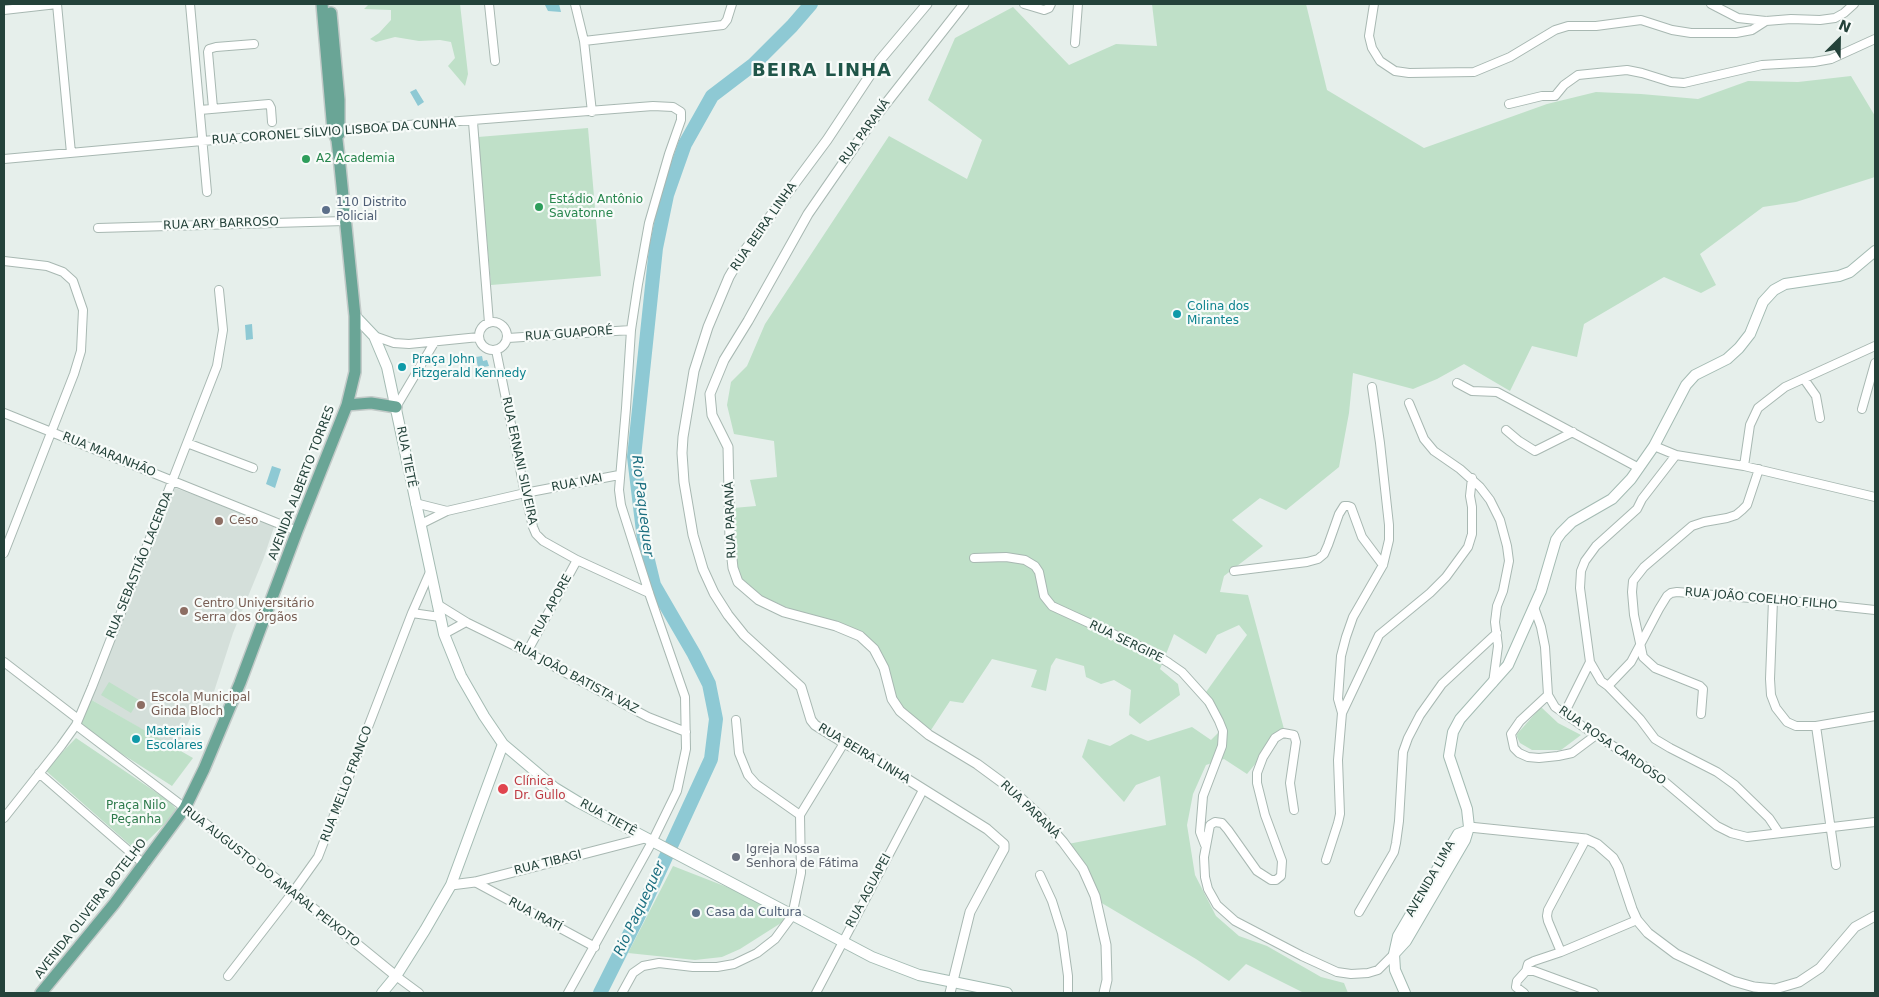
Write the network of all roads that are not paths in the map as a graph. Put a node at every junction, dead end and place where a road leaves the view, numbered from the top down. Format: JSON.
{"nodes":[{"id":1,"x":57,"y":4,"type":"edge"},
{"id":2,"x":190,"y":4,"type":"edge"},
{"id":3,"x":322,"y":4,"type":"edge"},
{"id":4,"x":330,"y":4,"type":"edge"},
{"id":5,"x":489,"y":4,"type":"edge"},
{"id":6,"x":575,"y":4,"type":"edge"},
{"id":7,"x":732,"y":4,"type":"edge"},
{"id":8,"x":964,"y":4,"type":"edge"},
{"id":9,"x":1024,"y":4,"type":"edge"},
{"id":10,"x":1050,"y":4,"type":"edge"},
{"id":11,"x":1078,"y":4,"type":"edge"},
{"id":12,"x":1374,"y":4,"type":"edge"},
{"id":13,"x":1711,"y":4,"type":"edge"},
{"id":14,"x":1854,"y":4,"type":"edge"},
{"id":15,"x":924,"y":5,"type":"edge"},
{"id":16,"x":4,"y":10,"type":"edge"},
{"id":17,"x":1766,"y":21,"type":"junction"},
{"id":18,"x":1875,"y":39,"type":"edge"},
{"id":19,"x":584,"y":41,"type":"junction"},
{"id":20,"x":1075,"y":43,"type":"dead end"},
{"id":21,"x":254,"y":44,"type":"dead end"},
{"id":22,"x":495,"y":61,"type":"dead end"},
{"id":23,"x":1508,"y":104,"type":"dead end"},
{"id":24,"x":213,"y":108,"type":"junction"},
{"id":25,"x":200,"y":110,"type":"junction"},
{"id":26,"x":592,"y":112,"type":"junction"},
{"id":27,"x":272,"y":122,"type":"dead end"},
{"id":28,"x":473,"y":122,"type":"junction"},
{"id":29,"x":337,"y":134,"type":"junction"},
{"id":30,"x":202,"y":141,"type":"junction"},
{"id":31,"x":71,"y":153,"type":"junction"},
{"id":32,"x":4,"y":159,"type":"edge"},
{"id":33,"x":207,"y":192,"type":"dead end"},
{"id":34,"x":345,"y":221,"type":"junction"},
{"id":35,"x":98,"y":228,"type":"dead end"},
{"id":36,"x":1875,"y":251,"type":"edge"},
{"id":37,"x":4,"y":261,"type":"edge"},
{"id":38,"x":219,"y":290,"type":"dead end"},
{"id":39,"x":355,"y":316,"type":"junction"},
{"id":40,"x":489,"y":323,"type":"junction"},
{"id":41,"x":630,"y":330,"type":"junction"},
{"id":42,"x":374,"y":336,"type":"junction"},
{"id":43,"x":479,"y":337,"type":"junction"},
{"id":44,"x":508,"y":338,"type":"junction"},
{"id":45,"x":434,"y":343,"type":"junction"},
{"id":46,"x":1875,"y":346,"type":"edge"},
{"id":47,"x":496,"y":350,"type":"junction"},
{"id":48,"x":1875,"y":363,"type":"edge"},
{"id":49,"x":1804,"y":379,"type":"junction"},
{"id":50,"x":1457,"y":383,"type":"dead end"},
{"id":51,"x":1372,"y":387,"type":"dead end"},
{"id":52,"x":1408,"y":403,"type":"dead end"},
{"id":53,"x":347,"y":405,"type":"junction"},
{"id":54,"x":396,"y":407,"type":"junction"},
{"id":55,"x":1862,"y":409,"type":"dead end"},
{"id":56,"x":4,"y":412,"type":"edge"},
{"id":57,"x":1820,"y":418,"type":"dead end"},
{"id":58,"x":1506,"y":430,"type":"dead end"},
{"id":59,"x":50,"y":431,"type":"junction"},
{"id":60,"x":1573,"y":432,"type":"junction"},
{"id":61,"x":187,"y":443,"type":"junction"},
{"id":62,"x":1654,"y":446,"type":"junction"},
{"id":63,"x":1676,"y":455,"type":"junction"},
{"id":64,"x":1744,"y":466,"type":"junction"},
{"id":65,"x":253,"y":468,"type":"dead end"},
{"id":66,"x":1640,"y":468,"type":"junction"},
{"id":67,"x":1759,"y":469,"type":"junction"},
{"id":68,"x":619,"y":475,"type":"junction"},
{"id":69,"x":1472,"y":478,"type":"junction"},
{"id":70,"x":174,"y":481,"type":"junction"},
{"id":71,"x":525,"y":493,"type":"junction"},
{"id":72,"x":1875,"y":497,"type":"edge"},
{"id":73,"x":416,"y":503,"type":"junction"},
{"id":74,"x":447,"y":511,"type":"junction"},
{"id":75,"x":421,"y":524,"type":"junction"},
{"id":76,"x":297,"y":531,"type":"junction"},
{"id":77,"x":4,"y":552,"type":"edge"},
{"id":78,"x":974,"y":558,"type":"dead end"},
{"id":79,"x":577,"y":560,"type":"junction"},
{"id":80,"x":1383,"y":565,"type":"junction"},
{"id":81,"x":1234,"y":571,"type":"dead end"},
{"id":82,"x":430,"y":572,"type":"junction"},
{"id":83,"x":648,"y":593,"type":"junction"},
{"id":84,"x":1773,"y":600,"type":"junction"},
{"id":85,"x":436,"y":604,"type":"junction"},
{"id":86,"x":1534,"y":607,"type":"junction"},
{"id":87,"x":1875,"y":610,"type":"edge"},
{"id":88,"x":412,"y":613,"type":"junction"},
{"id":89,"x":440,"y":617,"type":"junction"},
{"id":90,"x":466,"y":622,"type":"junction"},
{"id":91,"x":1497,"y":633,"type":"junction"},
{"id":92,"x":444,"y":634,"type":"junction"},
{"id":93,"x":1641,"y":646,"type":"junction"},
{"id":94,"x":528,"y":652,"type":"junction"},
{"id":95,"x":4,"y":662,"type":"edge"},
{"id":96,"x":1590,"y":662,"type":"junction"},
{"id":97,"x":1492,"y":682,"type":"junction"},
{"id":98,"x":1608,"y":686,"type":"junction"},
{"id":99,"x":1548,"y":695,"type":"junction"},
{"id":100,"x":1342,"y":713,"type":"junction"},
{"id":101,"x":1564,"y":714,"type":"junction"},
{"id":102,"x":1701,"y":714,"type":"dead end"},
{"id":103,"x":1875,"y":716,"type":"edge"},
{"id":104,"x":736,"y":720,"type":"dead end"},
{"id":105,"x":77,"y":722,"type":"junction"},
{"id":106,"x":1816,"y":726,"type":"junction"},
{"id":107,"x":686,"y":732,"type":"junction"},
{"id":108,"x":1596,"y":735,"type":"junction"},
{"id":109,"x":844,"y":743,"type":"junction"},
{"id":110,"x":503,"y":744,"type":"junction"},
{"id":111,"x":39,"y":773,"type":"junction"},
{"id":112,"x":922,"y":790,"type":"junction"},
{"id":113,"x":1294,"y":810,"type":"dead end"},
{"id":114,"x":182,"y":812,"type":"junction"},
{"id":115,"x":800,"y":815,"type":"junction"},
{"id":116,"x":4,"y":818,"type":"edge"},
{"id":117,"x":1875,"y":822,"type":"edge"},
{"id":118,"x":1831,"y":827,"type":"junction"},
{"id":119,"x":1468,"y":829,"type":"junction"},
{"id":120,"x":1779,"y":833,"type":"junction"},
{"id":121,"x":1586,"y":839,"type":"junction"},
{"id":122,"x":652,"y":842,"type":"junction"},
{"id":123,"x":1205,"y":845,"type":"junction"},
{"id":124,"x":1326,"y":860,"type":"dead end"},
{"id":125,"x":144,"y":865,"type":"junction"},
{"id":126,"x":1836,"y":865,"type":"dead end"},
{"id":127,"x":1040,"y":875,"type":"dead end"},
{"id":128,"x":475,"y":882,"type":"junction"},
{"id":129,"x":451,"y":885,"type":"junction"},
{"id":130,"x":293,"y":892,"type":"junction"},
{"id":131,"x":1359,"y":912,"type":"dead end"},
{"id":132,"x":792,"y":916,"type":"junction"},
{"id":133,"x":1875,"y":916,"type":"edge"},
{"id":134,"x":1637,"y":920,"type":"junction"},
{"id":135,"x":842,"y":942,"type":"junction"},
{"id":136,"x":595,"y":947,"type":"junction"},
{"id":137,"x":1561,"y":952,"type":"junction"},
{"id":138,"x":1394,"y":954,"type":"junction"},
{"id":139,"x":1526,"y":971,"type":"junction"},
{"id":140,"x":228,"y":976,"type":"dead end"},
{"id":141,"x":396,"y":976,"type":"junction"},
{"id":142,"x":952,"y":982,"type":"junction"},
{"id":143,"x":41,"y":993,"type":"edge"},
{"id":144,"x":382,"y":993,"type":"edge"},
{"id":145,"x":419,"y":993,"type":"edge"},
{"id":146,"x":568,"y":993,"type":"edge"},
{"id":147,"x":622,"y":993,"type":"edge"},
{"id":148,"x":816,"y":993,"type":"edge"},
{"id":149,"x":950,"y":993,"type":"edge"},
{"id":150,"x":1006,"y":993,"type":"edge"},
{"id":151,"x":1068,"y":993,"type":"edge"},
{"id":152,"x":1104,"y":993,"type":"edge"},
{"id":153,"x":1405,"y":993,"type":"edge"},
{"id":154,"x":1524,"y":993,"type":"edge"},
{"id":155,"x":1594,"y":993,"type":"edge"}],
"edges":[{"from":1,"to":16,"type":"street"},
{"from":1,"to":31,"type":"street"},
{"from":2,"to":25,"type":"street"},
{"from":3,"to":29,"type":"main road","name":"AVENIDA ALBERTO TORRES"},
{"from":4,"to":29,"type":"main road","name":"AVENIDA ALBERTO TORRES"},
{"from":5,"to":22,"type":"street"},
{"from":6,"to":19,"type":"street"},
{"from":7,"to":19,"type":"street"},
{"from":8,"to":152,"type":"street","name":"RUA PARANÁ"},
{"from":9,"to":10,"type":"street"},
{"from":11,"to":20,"type":"street"},
{"from":12,"to":17,"type":"street"},
{"from":13,"to":17,"type":"street"},
{"from":14,"to":17,"type":"street"},
{"from":15,"to":109,"type":"street","name":"RUA BEIRA LINHA"},
{"from":18,"to":23,"type":"street"},
{"from":19,"to":26,"type":"street"},
{"from":21,"to":24,"type":"street"},
{"from":24,"to":25,"type":"street"},
{"from":24,"to":27,"type":"street"},
{"from":25,"to":30,"type":"street"},
{"from":26,"to":28,"type":"street","name":"RUA CORONEL SÍLVIO LISBOA DA CUNHA"},
{"from":26,"to":41,"type":"street","name":"RUA CORONEL SÍLVIO LISBOA DA CUNHA"},
{"from":28,"to":29,"type":"street","name":"RUA CORONEL SÍLVIO LISBOA DA CUNHA"},
{"from":28,"to":40,"type":"street"},
{"from":29,"to":30,"type":"street","name":"RUA CORONEL SÍLVIO LISBOA DA CUNHA"},
{"from":29,"to":34,"type":"main road","name":"AVENIDA ALBERTO TORRES"},
{"from":30,"to":31,"type":"street","name":"RUA CORONEL SÍLVIO LISBOA DA CUNHA"},
{"from":30,"to":33,"type":"street"},
{"from":31,"to":32,"type":"street","name":"RUA CORONEL SÍLVIO LISBOA DA CUNHA"},
{"from":34,"to":35,"type":"street","name":"RUA ARY BARROSO"},
{"from":34,"to":39,"type":"main road","name":"AVENIDA ALBERTO TORRES"},
{"from":36,"to":62,"type":"main road"},
{"from":37,"to":59,"type":"street"},
{"from":38,"to":61,"type":"street","name":"RUA SEBASTIÃO LACERDA"},
{"from":39,"to":42,"type":"main road","name":"RUA TIETÊ"},
{"from":39,"to":53,"type":"main road","name":"AVENIDA ALBERTO TORRES"},
{"from":40,"to":43,"type":"street"},
{"from":40,"to":44,"type":"street"},
{"from":41,"to":44,"type":"street","name":"RUA GUAPORÉ"},
{"from":41,"to":68,"type":"street"},
{"from":42,"to":45,"type":"street"},
{"from":42,"to":54,"type":"main road","name":"RUA TIETÊ"},
{"from":43,"to":45,"type":"street"},
{"from":43,"to":47,"type":"street"},
{"from":44,"to":47,"type":"street"},
{"from":45,"to":54,"type":"street"},
{"from":46,"to":49,"type":"street"},
{"from":47,"to":71,"type":"street","name":"RUA ERNANI SILVEIRA"},
{"from":48,"to":55,"type":"street"},
{"from":49,"to":57,"type":"street"},
{"from":49,"to":64,"type":"street"},
{"from":50,"to":60,"type":"street"},
{"from":51,"to":80,"type":"street"},
{"from":52,"to":69,"type":"street"},
{"from":53,"to":54,"type":"main road"},
{"from":53,"to":76,"type":"main road","name":"AVENIDA ALBERTO TORRES"},
{"from":54,"to":73,"type":"main road","name":"RUA TIETÊ"},
{"from":56,"to":59,"type":"street","name":"RUA MARANHÃO"},
{"from":58,"to":60,"type":"street"},
{"from":59,"to":70,"type":"street","name":"RUA MARANHÃO"},
{"from":59,"to":77,"type":"street"},
{"from":60,"to":66,"type":"street"},
{"from":61,"to":65,"type":"street"},
{"from":61,"to":70,"type":"street","name":"RUA SEBASTIÃO LACERDA"},
{"from":62,"to":63,"type":"street"},
{"from":62,"to":66,"type":"main road"},
{"from":63,"to":64,"type":"street"},
{"from":63,"to":96,"type":"street"},
{"from":64,"to":67,"type":"street"},
{"from":66,"to":86,"type":"main road"},
{"from":67,"to":72,"type":"street"},
{"from":67,"to":93,"type":"street"},
{"from":68,"to":71,"type":"street","name":"RUA IVAI"},
{"from":68,"to":83,"type":"street"},
{"from":69,"to":91,"type":"street"},
{"from":69,"to":100,"type":"street"},
{"from":70,"to":76,"type":"street","name":"RUA MARANHÃO"},
{"from":70,"to":105,"type":"street","name":"RUA SEBASTIÃO LACERDA"},
{"from":71,"to":74,"type":"street","name":"RUA IVAI"},
{"from":71,"to":79,"type":"street","name":"RUA ERNANI SILVEIRA"},
{"from":73,"to":74,"type":"street","name":"RUA IVAI"},
{"from":73,"to":75,"type":"main road","name":"RUA TIETÊ"},
{"from":74,"to":75,"type":"street","name":"RUA IVAI"},
{"from":75,"to":82,"type":"main road","name":"RUA TIETÊ"},
{"from":76,"to":114,"type":"main road","name":"AVENIDA ALBERTO TORRES"},
{"from":78,"to":123,"type":"street","name":"RUA SERGIPE"},
{"from":79,"to":83,"type":"street","name":"RUA ERNANI SILVEIRA"},
{"from":79,"to":94,"type":"street","name":"RUA APORE"},
{"from":80,"to":81,"type":"street"},
{"from":80,"to":100,"type":"street"},
{"from":82,"to":85,"type":"main road","name":"RUA TIETÊ"},
{"from":82,"to":88,"type":"street","name":"RUA MELLO FRANCO"},
{"from":83,"to":107,"type":"street"},
{"from":84,"to":87,"type":"street","name":"RUA JOÃO COELHO FILHO"},
{"from":84,"to":93,"type":"street","name":"RUA JOÃO COELHO FILHO"},
{"from":84,"to":106,"type":"street"},
{"from":85,"to":89,"type":"main road","name":"RUA TIETÊ"},
{"from":85,"to":90,"type":"street","name":"RUA JOÃO BATISTA VAZ"},
{"from":86,"to":97,"type":"main road"},
{"from":86,"to":99,"type":"street","name":"RUA ROSA CARDOSO"},
{"from":88,"to":89,"type":"street"},
{"from":88,"to":130,"type":"street","name":"RUA MELLO FRANCO"},
{"from":89,"to":92,"type":"main road","name":"RUA TIETÊ"},
{"from":90,"to":92,"type":"street"},
{"from":90,"to":94,"type":"street","name":"RUA JOÃO BATISTA VAZ"},
{"from":91,"to":97,"type":"street"},
{"from":91,"to":131,"type":"street"},
{"from":92,"to":110,"type":"main road","name":"RUA TIETÊ"},
{"from":93,"to":98,"type":"street","name":"RUA JOÃO COELHO FILHO"},
{"from":93,"to":102,"type":"street"},
{"from":94,"to":107,"type":"street","name":"RUA JOÃO BATISTA VAZ"},
{"from":95,"to":105,"type":"street","name":"RUA AUGUSTO DO AMARAL PEIXOTO"},
{"from":96,"to":98,"type":"street"},
{"from":96,"to":101,"type":"street"},
{"from":97,"to":119,"type":"main road"},
{"from":98,"to":120,"type":"street"},
{"from":99,"to":101,"type":"street","name":"RUA ROSA CARDOSO"},
{"from":99,"to":108,"type":"street"},
{"from":100,"to":124,"type":"street"},
{"from":101,"to":108,"type":"street","name":"RUA ROSA CARDOSO"},
{"from":103,"to":106,"type":"street"},
{"from":104,"to":115,"type":"street"},
{"from":105,"to":111,"type":"street","name":"RUA SEBASTIÃO LACERDA"},
{"from":105,"to":114,"type":"street","name":"RUA AUGUSTO DO AMARAL PEIXOTO"},
{"from":106,"to":118,"type":"street"},
{"from":107,"to":122,"type":"street"},
{"from":108,"to":120,"type":"street","name":"RUA ROSA CARDOSO"},
{"from":109,"to":112,"type":"street","name":"RUA BEIRA LINHA"},
{"from":109,"to":115,"type":"street"},
{"from":110,"to":122,"type":"main road","name":"RUA TIETÊ"},
{"from":110,"to":129,"type":"main road"},
{"from":111,"to":116,"type":"street","name":"RUA SEBASTIÃO LACERDA"},
{"from":111,"to":125,"type":"street"},
{"from":112,"to":135,"type":"street","name":"RUA AGUAPEI"},
{"from":112,"to":142,"type":"street","name":"RUA BEIRA LINHA"},
{"from":113,"to":123,"type":"street"},
{"from":114,"to":125,"type":"main road","name":"AVENIDA OLIVEIRA BOTELHO"},
{"from":114,"to":130,"type":"street","name":"RUA AUGUSTO DO AMARAL PEIXOTO"},
{"from":115,"to":132,"type":"street"},
{"from":117,"to":118,"type":"street","name":"RUA ROSA CARDOSO"},
{"from":118,"to":120,"type":"street","name":"RUA ROSA CARDOSO"},
{"from":118,"to":126,"type":"street"},
{"from":119,"to":121,"type":"street"},
{"from":119,"to":138,"type":"main road","name":"AVENIDA LIMA"},
{"from":121,"to":134,"type":"street"},
{"from":121,"to":137,"type":"street"},
{"from":122,"to":128,"type":"street","name":"RUA TIBAGI"},
{"from":122,"to":132,"type":"main road","name":"RUA TIETÊ"},
{"from":122,"to":136,"type":"street"},
{"from":123,"to":138,"type":"street","name":"RUA SERGIPE"},
{"from":125,"to":143,"type":"main road","name":"AVENIDA OLIVEIRA BOTELHO"},
{"from":127,"to":151,"type":"street"},
{"from":128,"to":129,"type":"street","name":"RUA TIBAGI"},
{"from":128,"to":136,"type":"street","name":"RUA IRATÍ"},
{"from":129,"to":141,"type":"main road"},
{"from":130,"to":140,"type":"street","name":"RUA MELLO FRANCO"},
{"from":130,"to":141,"type":"street","name":"RUA AUGUSTO DO AMARAL PEIXOTO"},
{"from":132,"to":135,"type":"main road","name":"RUA TIETÊ"},
{"from":132,"to":147,"type":"street"},
{"from":133,"to":134,"type":"street"},
{"from":134,"to":137,"type":"street"},
{"from":135,"to":142,"type":"main road","name":"RUA TIETÊ"},
{"from":135,"to":148,"type":"street","name":"RUA AGUAPEI"},
{"from":136,"to":146,"type":"street"},
{"from":137,"to":139,"type":"street"},
{"from":138,"to":153,"type":"main road"},
{"from":139,"to":154,"type":"street"},
{"from":139,"to":155,"type":"street"},
{"from":141,"to":144,"type":"main road"},
{"from":141,"to":145,"type":"street","name":"RUA AUGUSTO DO AMARAL PEIXOTO"},
{"from":142,"to":149,"type":"street"},
{"from":142,"to":150,"type":"main road","name":"RUA TIETÊ"}]}
